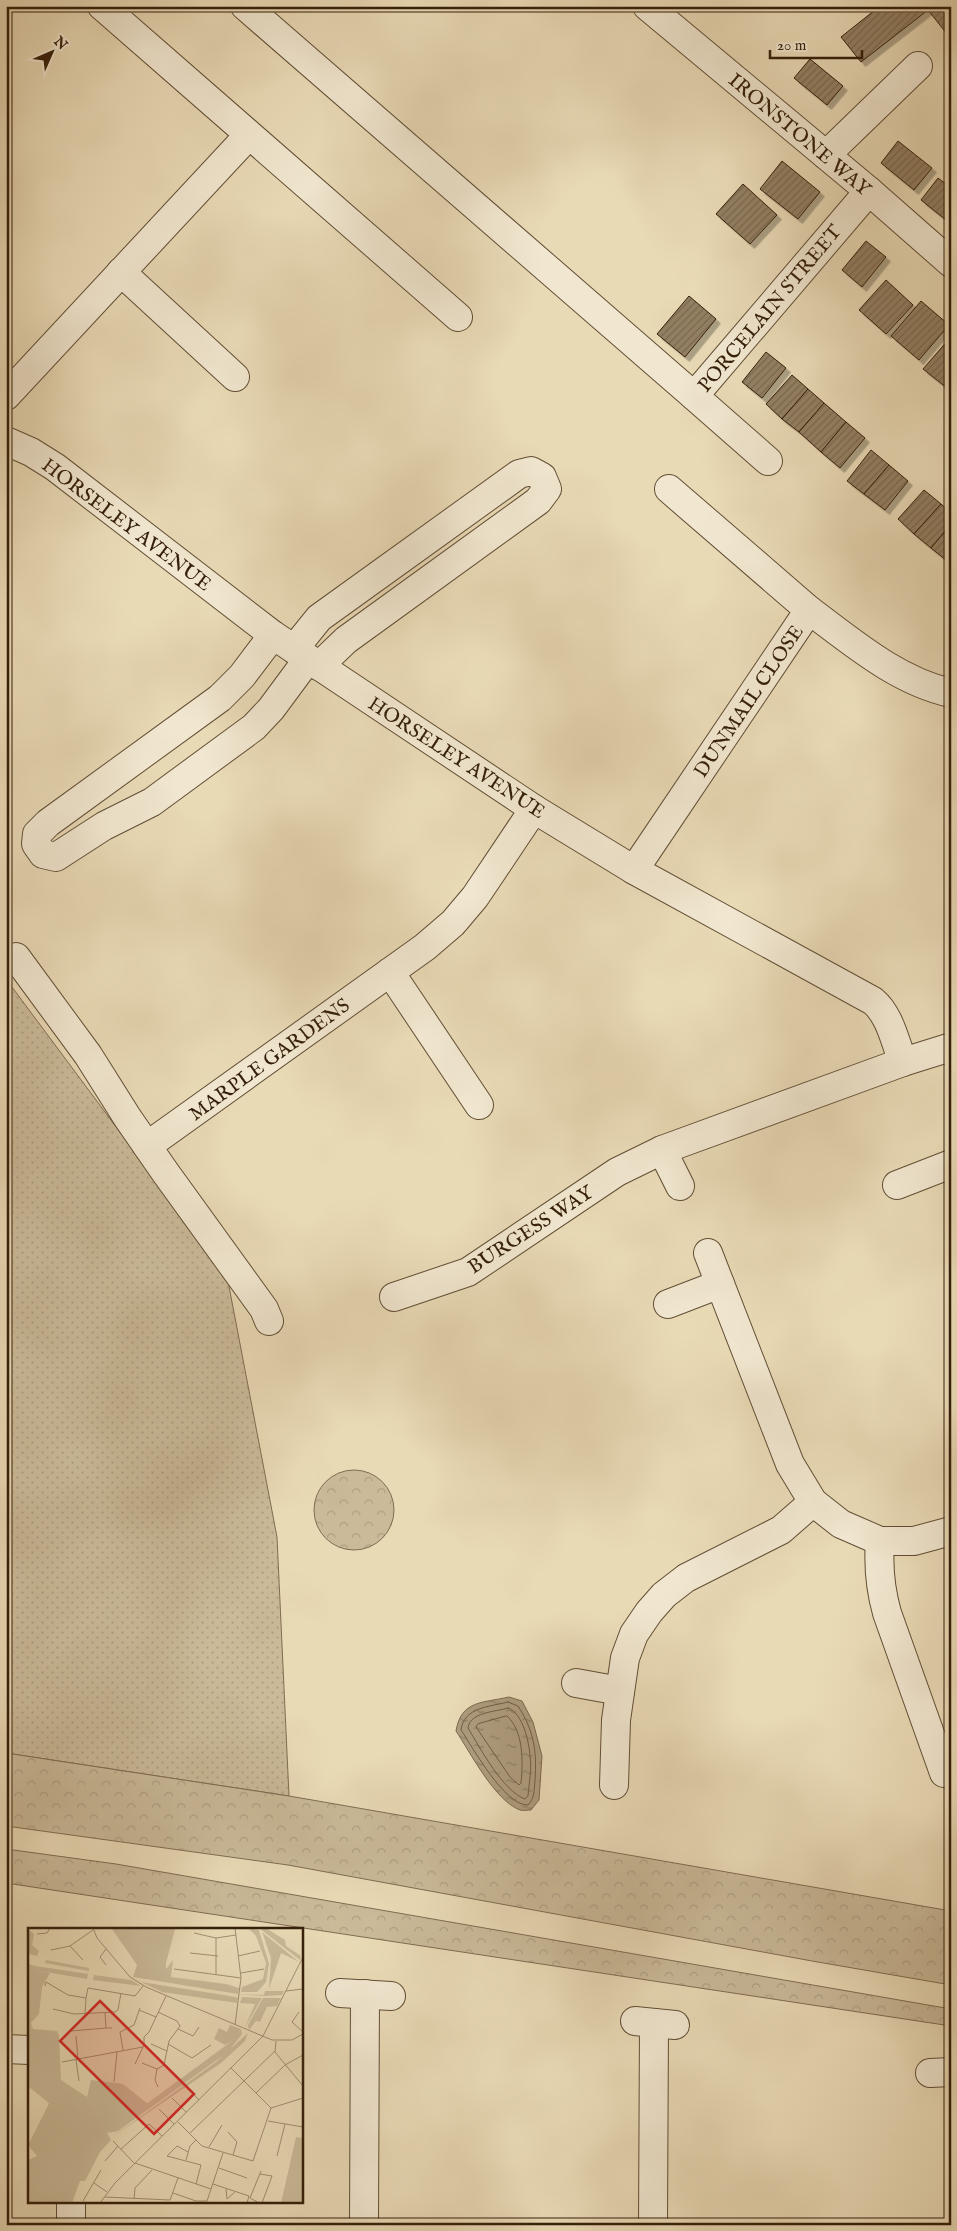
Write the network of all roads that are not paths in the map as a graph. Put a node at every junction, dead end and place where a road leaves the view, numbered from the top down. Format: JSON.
{"nodes":[{"id":1,"x":102,"y":6,"type":"edge"},
{"id":2,"x":245,"y":6,"type":"edge"},
{"id":3,"x":647,"y":6,"type":"edge"},
{"id":4,"x":918,"y":66,"type":"dead end"},
{"id":5,"x":248,"y":136,"type":"junction"},
{"id":6,"x":826,"y":156,"type":"junction"},
{"id":7,"x":869,"y":191,"type":"junction"},
{"id":8,"x":951,"y":264,"type":"edge"},
{"id":9,"x":121,"y":272,"type":"junction"},
{"id":10,"x":458,"y":317,"type":"dead end"},
{"id":11,"x":235,"y":378,"type":"dead end"},
{"id":12,"x":6,"y":396,"type":"edge"},
{"id":13,"x":694,"y":396,"type":"junction"},
{"id":14,"x":6,"y":441,"type":"edge"},
{"id":15,"x":768,"y":461,"type":"dead end"},
{"id":16,"x":670,"y":489,"type":"dead end"},
{"id":17,"x":809,"y":610,"type":"junction"},
{"id":18,"x":298,"y":652,"type":"junction"},
{"id":19,"x":951,"y":693,"type":"edge"},
{"id":20,"x":534,"y":809,"type":"junction"},
{"id":21,"x":634,"y":870,"type":"junction"},
{"id":22,"x":16,"y":957,"type":"dead end"},
{"id":23,"x":390,"y":972,"type":"junction"},
{"id":24,"x":951,"y":1048,"type":"edge"},
{"id":25,"x":903,"y":1062,"type":"junction"},
{"id":26,"x":479,"y":1105,"type":"dead end"},
{"id":27,"x":147,"y":1146,"type":"junction"},
{"id":28,"x":662,"y":1150,"type":"junction"},
{"id":29,"x":951,"y":1164,"type":"edge"},
{"id":30,"x":897,"y":1185,"type":"dead end"},
{"id":31,"x":680,"y":1186,"type":"dead end"},
{"id":32,"x":708,"y":1253,"type":"dead end"},
{"id":33,"x":720,"y":1284,"type":"junction"},
{"id":34,"x":394,"y":1297,"type":"dead end"},
{"id":35,"x":668,"y":1304,"type":"dead end"},
{"id":36,"x":269,"y":1321,"type":"dead end"},
{"id":37,"x":813,"y":1502,"type":"junction"},
{"id":38,"x":951,"y":1531,"type":"edge"},
{"id":39,"x":880,"y":1541,"type":"junction"},
{"id":40,"x":576,"y":1683,"type":"dead end"},
{"id":41,"x":620,"y":1691,"type":"junction"},
{"id":42,"x":942,"y":1739,"type":"edge"},
{"id":43,"x":944,"y":1773,"type":"dead end"},
{"id":44,"x":614,"y":1785,"type":"dead end"},
{"id":45,"x":365,"y":1995,"type":"dead end"},
{"id":46,"x":655,"y":2023,"type":"dead end"},
{"id":47,"x":6,"y":2049,"type":"edge"},
{"id":48,"x":28,"y":2050,"type":"edge"},
{"id":49,"x":70,"y":2204,"type":"edge"},
{"id":50,"x":71,"y":2225,"type":"edge"},
{"id":51,"x":364,"y":2225,"type":"edge"},
{"id":52,"x":653,"y":2225,"type":"edge"}],
"edges":[{"from":1,"to":5,"type":"street"},
{"from":2,"to":13,"type":"street"},
{"from":3,"to":6,"type":"street","name":"IRONSTONE WAY"},
{"from":4,"to":6,"type":"street"},
{"from":5,"to":9,"type":"street"},
{"from":5,"to":10,"type":"street"},
{"from":6,"to":7,"type":"street","name":"IRONSTONE WAY"},
{"from":7,"to":8,"type":"street","name":"IRONSTONE WAY"},
{"from":7,"to":13,"type":"street","name":"PORCELAIN STREET"},
{"from":9,"to":11,"type":"street"},
{"from":9,"to":12,"type":"street"},
{"from":13,"to":15,"type":"street","name":"PORCELAIN STREET"},
{"from":14,"to":18,"type":"street","name":"HORSELEY AVENUE"},
{"from":16,"to":17,"type":"street","name":"DUNMAIL CLOSE"},
{"from":17,"to":19,"type":"street"},
{"from":17,"to":21,"type":"street","name":"DUNMAIL CLOSE"},
{"from":18,"to":18,"type":"street"},
{"from":18,"to":18,"type":"street"},
{"from":18,"to":20,"type":"street","name":"HORSELEY AVENUE"},
{"from":20,"to":21,"type":"street","name":"HORSELEY AVENUE"},
{"from":20,"to":23,"type":"street","name":"MARPLE GARDENS"},
{"from":21,"to":25,"type":"street","name":"HORSELEY AVENUE"},
{"from":22,"to":27,"type":"street"},
{"from":23,"to":26,"type":"street"},
{"from":23,"to":27,"type":"street","name":"MARPLE GARDENS"},
{"from":24,"to":25,"type":"street","name":"BURGESS WAY"},
{"from":25,"to":28,"type":"street","name":"BURGESS WAY"},
{"from":27,"to":36,"type":"street"},
{"from":28,"to":31,"type":"street"},
{"from":28,"to":34,"type":"street","name":"BURGESS WAY"},
{"from":29,"to":30,"type":"street"},
{"from":32,"to":33,"type":"street"},
{"from":33,"to":35,"type":"street"},
{"from":33,"to":37,"type":"street"},
{"from":37,"to":39,"type":"street"},
{"from":37,"to":41,"type":"street"},
{"from":38,"to":39,"type":"street"},
{"from":39,"to":42,"type":"street"},
{"from":40,"to":41,"type":"street"},
{"from":41,"to":44,"type":"street"},
{"from":42,"to":43,"type":"street"},
{"from":45,"to":51,"type":"street"},
{"from":46,"to":52,"type":"street"},
{"from":47,"to":48,"type":"street"},
{"from":49,"to":50,"type":"street"}]}
